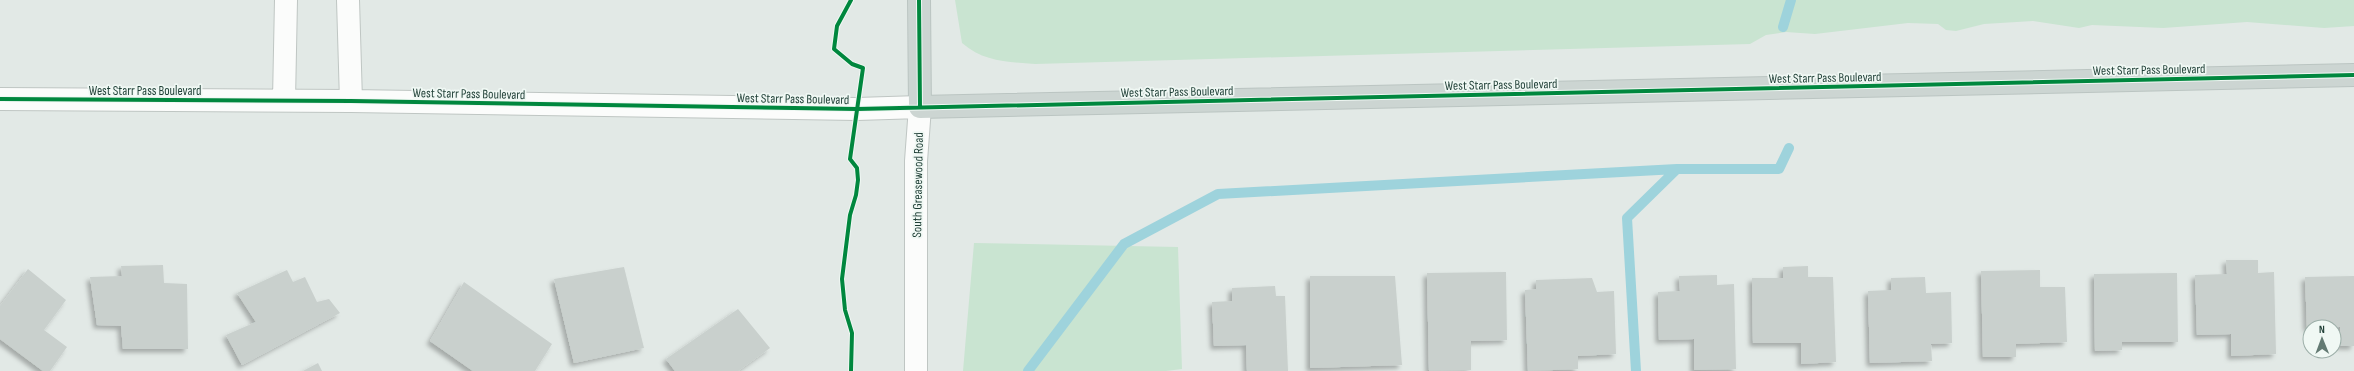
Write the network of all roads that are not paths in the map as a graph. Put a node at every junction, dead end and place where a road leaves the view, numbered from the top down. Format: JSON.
{"nodes":[{"id":1,"x":286,"y":0,"type":"edge"},
{"id":2,"x":348,"y":0,"type":"edge"},
{"id":3,"x":919,"y":0,"type":"edge"},
{"id":4,"x":2354,"y":75,"type":"edge"},
{"id":5,"x":0,"y":99,"type":"edge"},
{"id":6,"x":284,"y":100,"type":"junction"},
{"id":7,"x":351,"y":101,"type":"junction"},
{"id":8,"x":920,"y":107,"type":"junction"},
{"id":9,"x":916,"y":371,"type":"edge"}],
"edges":[{"from":1,"to":6,"type":"street"},
{"from":2,"to":7,"type":"street"},
{"from":3,"to":8,"type":"main road","name":"South Greasewood Road"},
{"from":4,"to":8,"type":"main road","name":"West Starr Pass Boulevard"},
{"from":5,"to":6,"type":"street","name":"West Starr Pass Boulevard"},
{"from":6,"to":7,"type":"street","name":"West Starr Pass Boulevard"},
{"from":7,"to":8,"type":"street","name":"West Starr Pass Boulevard"},
{"from":8,"to":9,"type":"street","name":"South Greasewood Road"}]}
